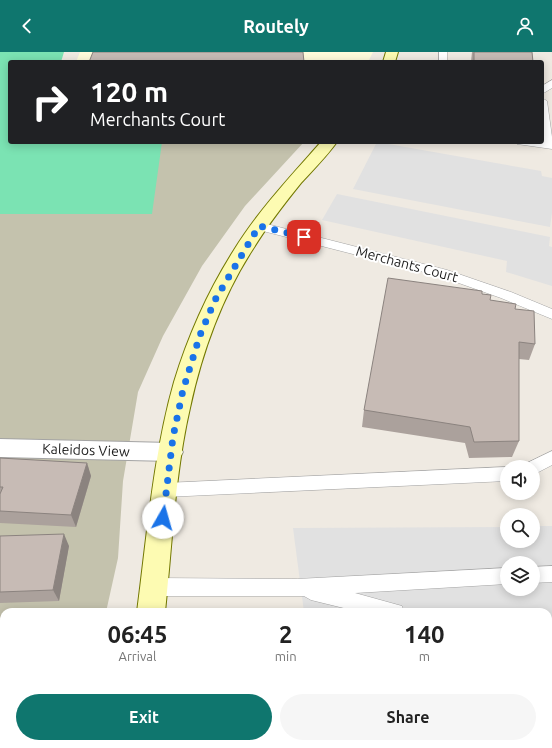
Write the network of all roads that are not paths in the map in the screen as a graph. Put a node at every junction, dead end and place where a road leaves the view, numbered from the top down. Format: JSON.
{"nodes":[{"id":1,"x":544,"y":112,"type":"edge"},
{"id":2,"x":327,"y":144,"type":"edge"},
{"id":3,"x":550,"y":145,"type":"edge"},
{"id":4,"x":259,"y":226,"type":"junction"},
{"id":5,"x":552,"y":315,"type":"edge"},
{"id":6,"x":552,"y":328,"type":"edge"},
{"id":7,"x":0,"y":448,"type":"edge"},
{"id":8,"x":171,"y":452,"type":"junction"},
{"id":9,"x":552,"y":457,"type":"edge"},
{"id":10,"x":540,"y":464,"type":"edge"},
{"id":11,"x":500,"y":474,"type":"edge"},
{"id":12,"x":166,"y":490,"type":"junction"},
{"id":13,"x":552,"y":574,"type":"edge"},
{"id":14,"x":540,"y":575,"type":"edge"},
{"id":15,"x":500,"y":576,"type":"edge"},
{"id":16,"x":154,"y":587,"type":"junction"},
{"id":17,"x":297,"y":588,"type":"junction"},
{"id":18,"x":151,"y":608,"type":"edge"},
{"id":19,"x":379,"y":608,"type":"edge"}],
"edges":[{"from":1,"to":3,"type":"lane"},
{"from":2,"to":4,"type":"main road"},
{"from":4,"to":5,"type":"lane","name":"Merchants Court"},
{"from":4,"to":8,"type":"main road"},
{"from":5,"to":6,"type":"lane"},
{"from":7,"to":8,"type":"street","name":"Kaleidos View"},
{"from":8,"to":12,"type":"main road"},
{"from":9,"to":10,"type":"lane"},
{"from":11,"to":12,"type":"lane"},
{"from":12,"to":16,"type":"main road"},
{"from":13,"to":14,"type":"lane"},
{"from":15,"to":17,"type":"lane"},
{"from":16,"to":17,"type":"lane"},
{"from":16,"to":18,"type":"main road"},
{"from":17,"to":19,"type":"lane"}]}
